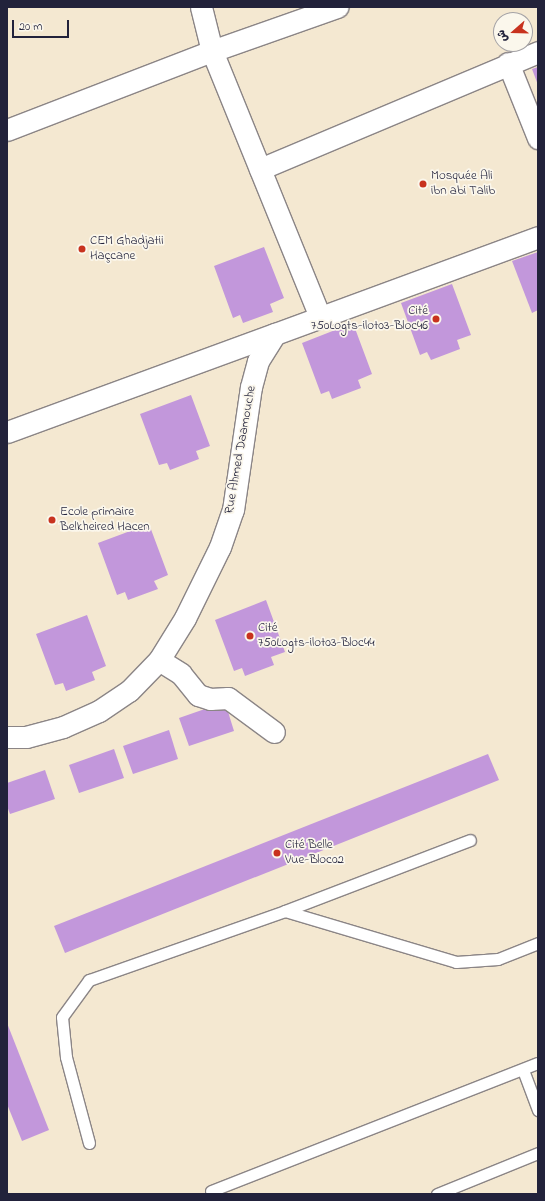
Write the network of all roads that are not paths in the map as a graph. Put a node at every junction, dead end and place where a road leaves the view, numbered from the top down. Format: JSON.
{"nodes":[{"id":1,"x":201,"y":7,"type":"edge"},
{"id":2,"x":337,"y":7,"type":"edge"},
{"id":3,"x":212,"y":51,"type":"junction"},
{"id":4,"x":538,"y":52,"type":"edge"},
{"id":5,"x":508,"y":63,"type":"junction"},
{"id":6,"x":7,"y":130,"type":"edge"},
{"id":7,"x":538,"y":138,"type":"edge"},
{"id":8,"x":260,"y":168,"type":"junction"},
{"id":9,"x":538,"y":237,"type":"edge"},
{"id":10,"x":320,"y":317,"type":"junction"},
{"id":11,"x":275,"y":334,"type":"junction"},
{"id":12,"x":7,"y":432,"type":"edge"},
{"id":13,"x":159,"y":660,"type":"junction"},
{"id":14,"x":274,"y":732,"type":"dead end"},
{"id":15,"x":17,"y":737,"type":"edge"},
{"id":16,"x":7,"y":745,"type":"edge"},
{"id":17,"x":470,"y":840,"type":"dead end"},
{"id":18,"x":285,"y":911,"type":"junction"},
{"id":19,"x":538,"y":943,"type":"edge"},
{"id":20,"x":538,"y":1064,"type":"edge"},
{"id":21,"x":523,"y":1070,"type":"junction"},
{"id":22,"x":538,"y":1110,"type":"edge"},
{"id":23,"x":89,"y":1143,"type":"dead end"},
{"id":24,"x":538,"y":1153,"type":"edge"},
{"id":25,"x":211,"y":1191,"type":"dead end"},
{"id":26,"x":437,"y":1194,"type":"edge"}],
"edges":[{"from":1,"to":3,"type":"street"},
{"from":2,"to":3,"type":"street"},
{"from":3,"to":6,"type":"street"},
{"from":3,"to":8,"type":"street"},
{"from":4,"to":5,"type":"street"},
{"from":5,"to":7,"type":"street"},
{"from":5,"to":8,"type":"street"},
{"from":8,"to":10,"type":"street"},
{"from":9,"to":10,"type":"street"},
{"from":10,"to":11,"type":"street"},
{"from":11,"to":12,"type":"street"},
{"from":11,"to":13,"type":"street","name":"Rue Ahmed Daamouche"},
{"from":13,"to":14,"type":"street"},
{"from":13,"to":15,"type":"street","name":"Rue Ahmed Daamouche"},
{"from":15,"to":16,"type":"street","name":"Rue Ahmed Daamouche"},
{"from":17,"to":18,"type":"lane"},
{"from":18,"to":19,"type":"lane"},
{"from":18,"to":23,"type":"lane"},
{"from":20,"to":21,"type":"lane"},
{"from":21,"to":22,"type":"lane"},
{"from":21,"to":25,"type":"lane"},
{"from":24,"to":26,"type":"lane"}]}
